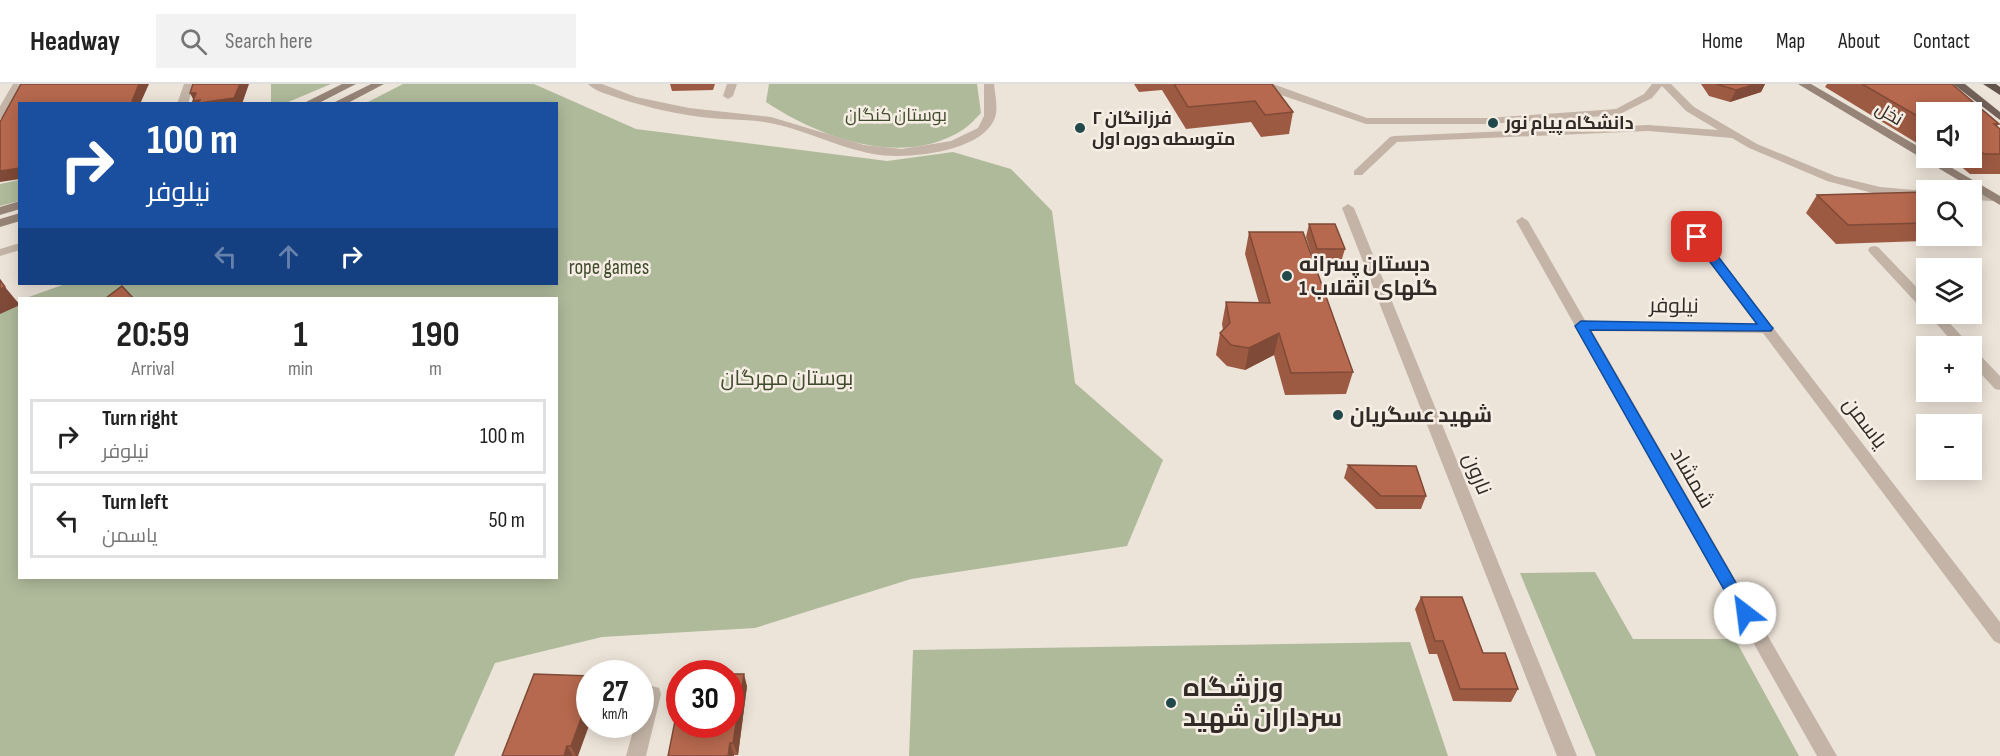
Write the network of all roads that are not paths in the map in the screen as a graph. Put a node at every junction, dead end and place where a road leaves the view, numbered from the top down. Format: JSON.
{"nodes":[{"id":1,"x":18,"y":84,"type":"edge"},
{"id":2,"x":189,"y":84,"type":"edge"},
{"id":3,"x":351,"y":84,"type":"edge"},
{"id":4,"x":379,"y":84,"type":"edge"},
{"id":5,"x":593,"y":84,"type":"edge"},
{"id":6,"x":732,"y":84,"type":"edge"},
{"id":7,"x":989,"y":84,"type":"edge"},
{"id":8,"x":1268,"y":84,"type":"edge"},
{"id":9,"x":1658,"y":84,"type":"edge"},
{"id":10,"x":1665,"y":84,"type":"edge"},
{"id":11,"x":1803,"y":84,"type":"edge"},
{"id":12,"x":1958,"y":84,"type":"edge"},
{"id":13,"x":1989,"y":84,"type":"edge"},
{"id":14,"x":2000,"y":92,"type":"edge"},
{"id":15,"x":728,"y":96,"type":"dead end"},
{"id":16,"x":183,"y":102,"type":"edge"},
{"id":17,"x":311,"y":102,"type":"edge"},
{"id":18,"x":340,"y":102,"type":"edge"},
{"id":19,"x":0,"y":116,"type":"edge"},
{"id":20,"x":2000,"y":117,"type":"edge"},
{"id":21,"x":1735,"y":135,"type":"junction"},
{"id":22,"x":1916,"y":151,"type":"edge"},
{"id":23,"x":1942,"y":168,"type":"edge"},
{"id":24,"x":1358,"y":173,"type":"dead end"},
{"id":25,"x":1958,"y":180,"type":"edge"},
{"id":26,"x":1982,"y":193,"type":"edge"},
{"id":27,"x":1916,"y":194,"type":"edge"},
{"id":28,"x":1998,"y":196,"type":"edge"},
{"id":29,"x":18,"y":206,"type":"edge"},
{"id":30,"x":1348,"y":208,"type":"dead end"},
{"id":31,"x":0,"y":211,"type":"edge"},
{"id":32,"x":18,"y":218,"type":"edge"},
{"id":33,"x":1522,"y":221,"type":"dead end"},
{"id":34,"x":0,"y":223,"type":"edge"},
{"id":35,"x":1697,"y":237,"type":"dead end"},
{"id":36,"x":18,"y":247,"type":"edge"},
{"id":37,"x":1874,"y":250,"type":"dead end"},
{"id":38,"x":0,"y":253,"type":"edge"},
{"id":39,"x":1916,"y":294,"type":"edge"},
{"id":40,"x":1943,"y":324,"type":"edge"},
{"id":41,"x":1581,"y":326,"type":"junction"},
{"id":42,"x":1767,"y":328,"type":"junction"},
{"id":43,"x":1955,"y":336,"type":"edge"},
{"id":44,"x":1982,"y":366,"type":"joint"},
{"id":45,"x":2000,"y":366,"type":"edge"},
{"id":46,"x":2000,"y":385,"type":"edge"},
{"id":47,"x":2000,"y":636,"type":"edge"},
{"id":48,"x":641,"y":738,"type":"edge"},
{"id":49,"x":636,"y":756,"type":"edge"},
{"id":50,"x":1567,"y":756,"type":"edge"},
{"id":51,"x":1827,"y":756,"type":"edge"}],
"edges":[{"from":1,"to":19,"type":"street"},
{"from":2,"to":16,"type":"street"},
{"from":3,"to":17,"type":"main road"},
{"from":4,"to":18,"type":"main road"},
{"from":5,"to":7,"type":"street"},
{"from":6,"to":15,"type":"street"},
{"from":8,"to":9,"type":"street"},
{"from":10,"to":21,"type":"street"},
{"from":11,"to":22,"type":"main road","name":"نخل"},
{"from":12,"to":20,"type":"main road"},
{"from":13,"to":14,"type":"highway"},
{"from":21,"to":24,"type":"street"},
{"from":21,"to":27,"type":"street"},
{"from":23,"to":25,"type":"main road","name":"نخل"},
{"from":26,"to":28,"type":"street"},
{"from":29,"to":31,"type":"main road"},
{"from":30,"to":50,"type":"street","name":"نارون"},
{"from":32,"to":34,"type":"main road"},
{"from":33,"to":41,"type":"street","name":"شمشاد"},
{"from":35,"to":42,"type":"street","name":"یاسمن"},
{"from":36,"to":38,"type":"lane"},
{"from":37,"to":39,"type":"street"},
{"from":40,"to":43,"type":"street"},
{"from":41,"to":42,"type":"street","name":"نیلوفر"},
{"from":41,"to":51,"type":"street","name":"شمشاد"},
{"from":42,"to":47,"type":"street","name":"یاسمن"},
{"from":44,"to":45,"type":"street"},
{"from":44,"to":46,"type":"street"},
{"from":48,"to":49,"type":"street"}]}
